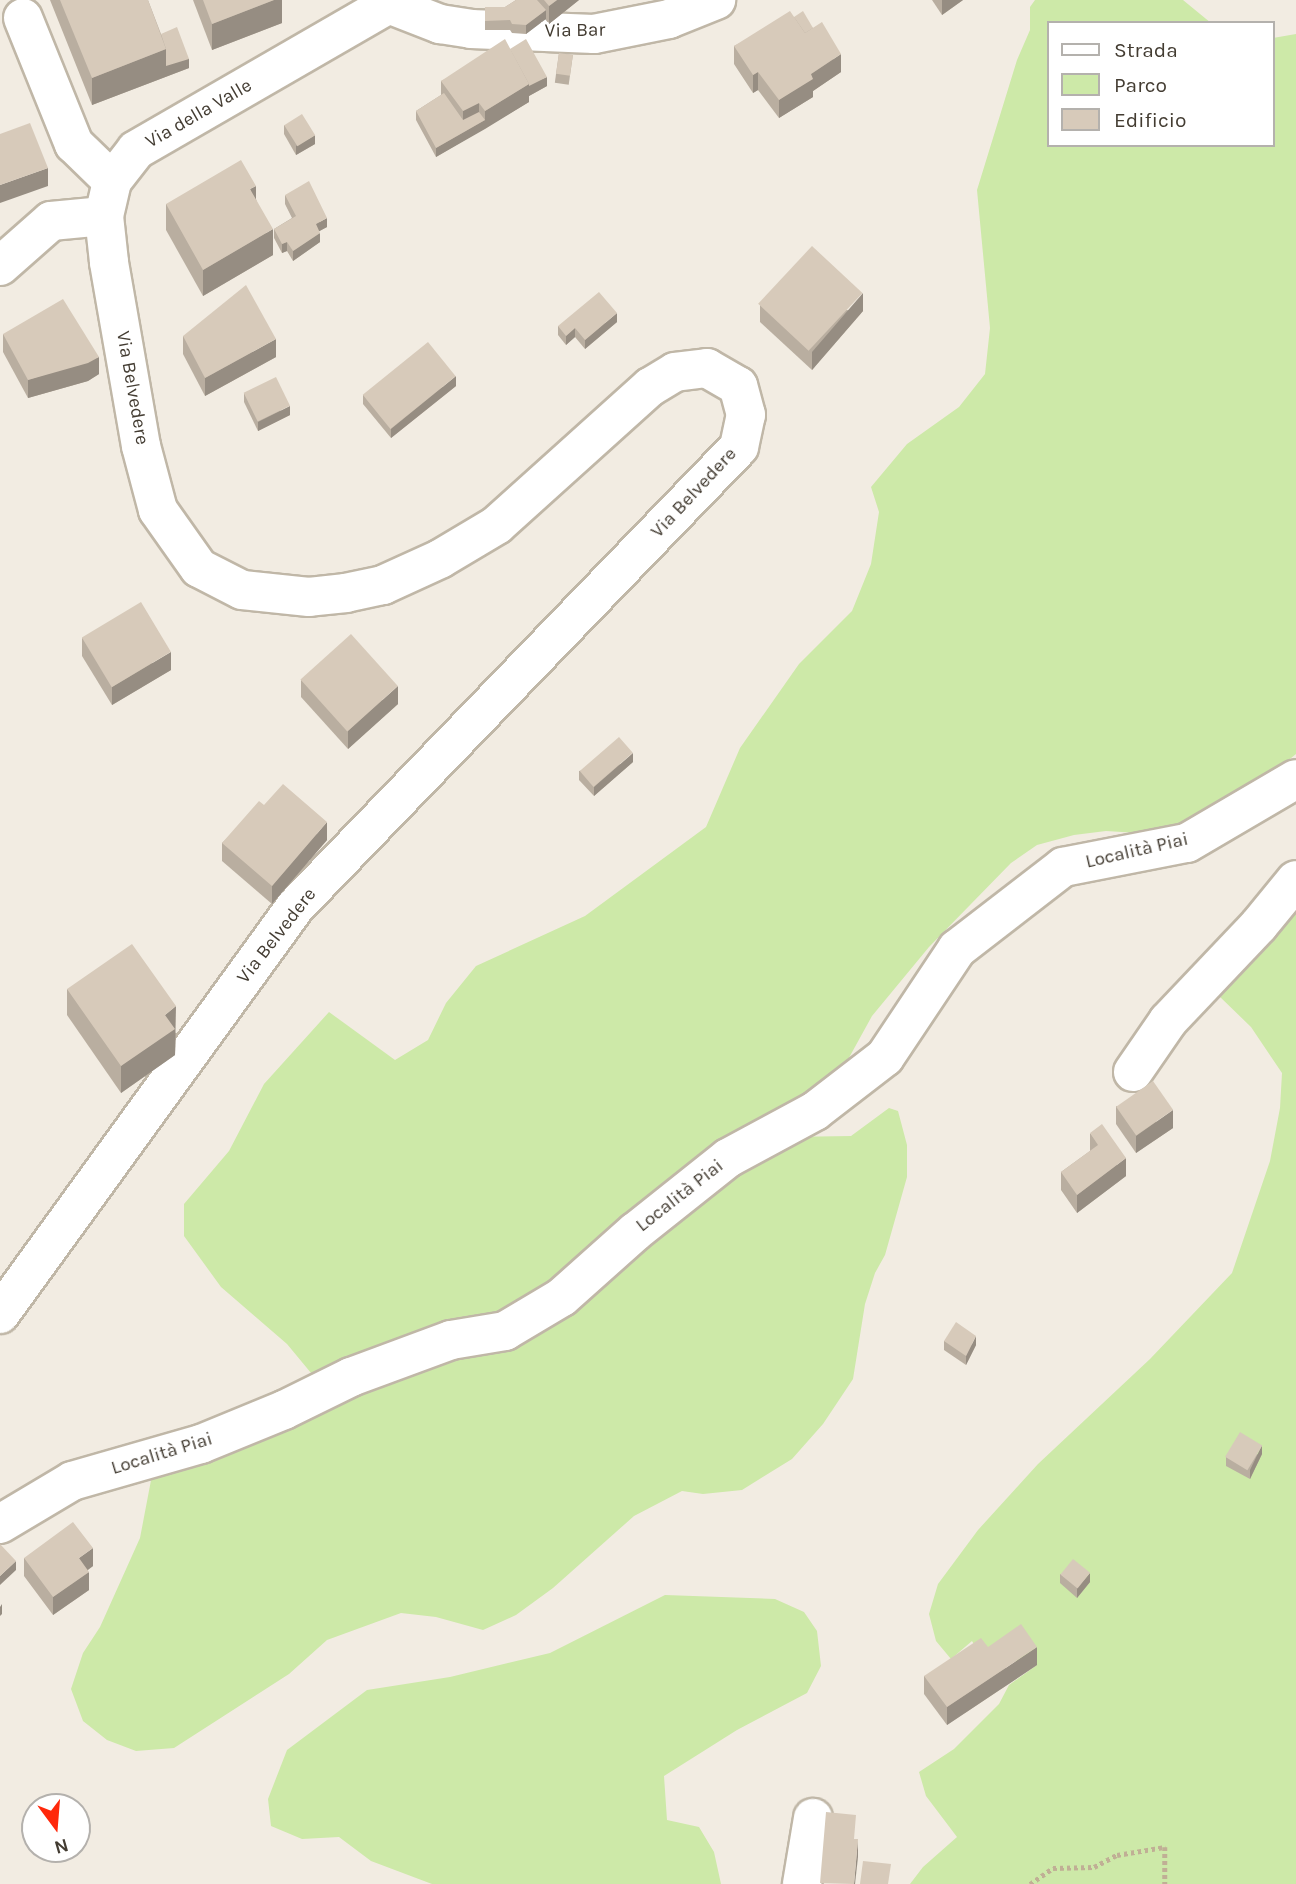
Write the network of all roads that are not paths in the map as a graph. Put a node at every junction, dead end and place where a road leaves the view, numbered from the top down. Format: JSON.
{"nodes":[{"id":1,"x":716,"y":0,"type":"edge"},
{"id":2,"x":394,"y":3,"type":"edge"},
{"id":3,"x":23,"y":18,"type":"dead end"},
{"id":4,"x":108,"y":198,"type":"junction"},
{"id":5,"x":0,"y":266,"type":"edge"},
{"id":6,"x":1296,"y":779,"type":"edge"},
{"id":7,"x":1296,"y":880,"type":"edge"},
{"id":8,"x":1133,"y":1072,"type":"dead end"},
{"id":9,"x":0,"y":1314,"type":"edge"},
{"id":10,"x":0,"y":1524,"type":"edge"},
{"id":11,"x":813,"y":1818,"type":"dead end"},
{"id":12,"x":802,"y":1884,"type":"edge"}],
"edges":[{"from":1,"to":2,"type":"street","name":"Via Bar"},
{"from":2,"to":4,"type":"street","name":"Via della Valle"},
{"from":3,"to":4,"type":"street"},
{"from":4,"to":5,"type":"street"},
{"from":4,"to":9,"type":"street","name":"Via Belvedere"},
{"from":6,"to":10,"type":"street","name":"Località Piai"},
{"from":7,"to":8,"type":"street"},
{"from":11,"to":12,"type":"street"}]}
